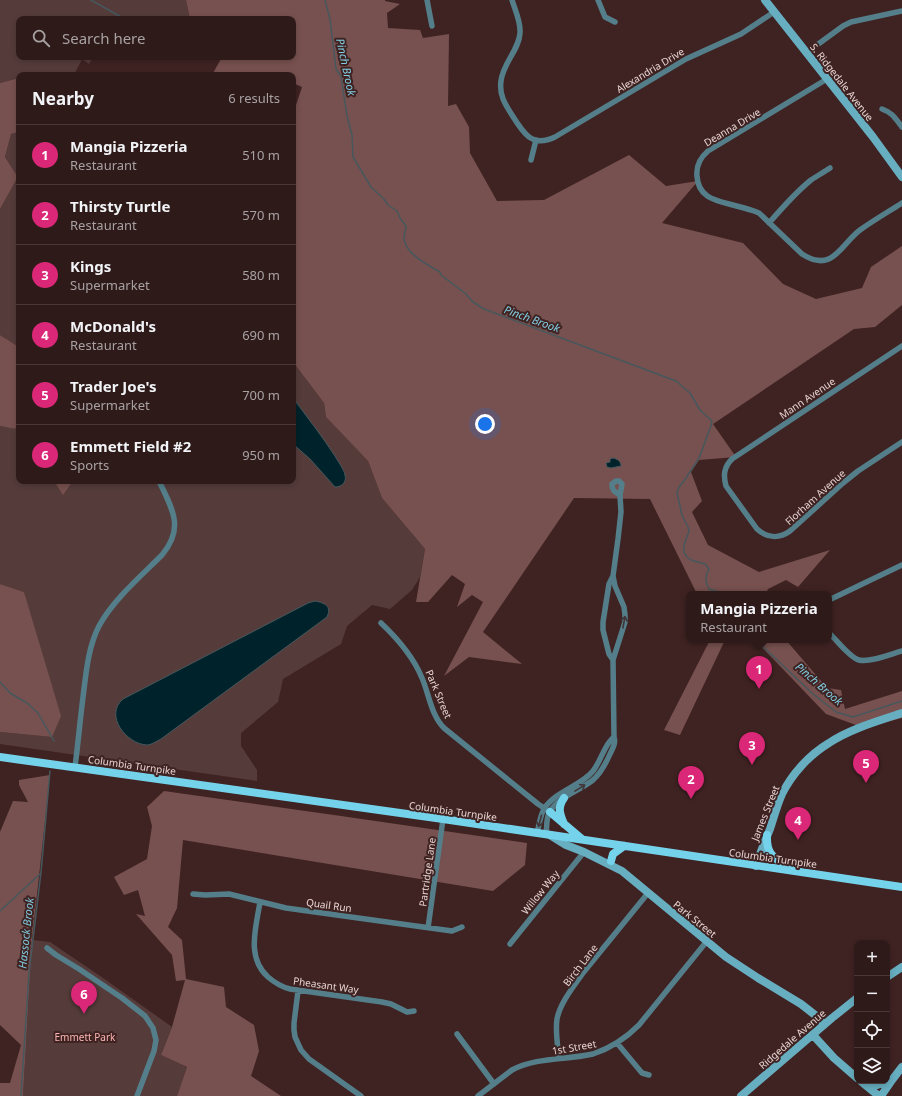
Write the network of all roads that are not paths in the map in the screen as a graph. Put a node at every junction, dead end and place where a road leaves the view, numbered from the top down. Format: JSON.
{"nodes":[{"id":1,"x":427,"y":0,"type":"edge"},
{"id":2,"x":512,"y":0,"type":"edge"},
{"id":3,"x":598,"y":0,"type":"edge"},
{"id":4,"x":765,"y":0,"type":"edge"},
{"id":5,"x":902,"y":11,"type":"edge"},
{"id":6,"x":774,"y":12,"type":"junction"},
{"id":7,"x":616,"y":22,"type":"dead end"},
{"id":8,"x":432,"y":26,"type":"dead end"},
{"id":9,"x":806,"y":53,"type":"junction"},
{"id":10,"x":827,"y":79,"type":"junction"},
{"id":11,"x":882,"y":109,"type":"dead end"},
{"id":12,"x":902,"y":127,"type":"edge"},
{"id":13,"x":536,"y":140,"type":"junction"},
{"id":14,"x":531,"y":160,"type":"dead end"},
{"id":15,"x":830,"y":168,"type":"dead end"},
{"id":16,"x":902,"y":177,"type":"edge"},
{"id":17,"x":902,"y":202,"type":"edge"},
{"id":18,"x":769,"y":222,"type":"junction"},
{"id":19,"x":902,"y":346,"type":"edge"},
{"id":20,"x":902,"y":442,"type":"edge"},
{"id":21,"x":726,"y":468,"type":"joint"},
{"id":22,"x":160,"y":484,"type":"edge"},
{"id":23,"x":620,"y":495,"type":"dead end"},
{"id":24,"x":902,"y":565,"type":"edge"},
{"id":25,"x":613,"y":576,"type":"junction"},
{"id":26,"x":832,"y":599,"type":"edge"},
{"id":27,"x":381,"y":623,"type":"dead end"},
{"id":28,"x":832,"y":636,"type":"edge"},
{"id":29,"x":902,"y":650,"type":"edge"},
{"id":30,"x":613,"y":660,"type":"junction"},
{"id":31,"x":902,"y":713,"type":"edge"},
{"id":32,"x":614,"y":737,"type":"junction"},
{"id":33,"x":0,"y":756,"type":"edge"},
{"id":34,"x":75,"y":767,"type":"junction"},
{"id":35,"x":564,"y":798,"type":"junction"},
{"id":36,"x":547,"y":810,"type":"junction"},
{"id":37,"x":443,"y":819,"type":"junction"},
{"id":38,"x":564,"y":825,"type":"junction"},
{"id":39,"x":537,"y":833,"type":"junction"},
{"id":40,"x":548,"y":835,"type":"junction"},
{"id":41,"x":767,"y":835,"type":"junction"},
{"id":42,"x":582,"y":840,"type":"junction"},
{"id":43,"x":624,"y":846,"type":"junction"},
{"id":44,"x":584,"y":852,"type":"junction"},
{"id":45,"x":611,"y":861,"type":"junction"},
{"id":46,"x":756,"y":866,"type":"junction"},
{"id":47,"x":617,"y":868,"type":"junction"},
{"id":48,"x":793,"y":871,"type":"junction"},
{"id":49,"x":902,"y":887,"type":"edge"},
{"id":50,"x":648,"y":893,"type":"junction"},
{"id":51,"x":193,"y":894,"type":"dead end"},
{"id":52,"x":260,"y":902,"type":"junction"},
{"id":53,"x":462,"y":927,"type":"dead end"},
{"id":54,"x":428,"y":928,"type":"junction"},
{"id":55,"x":707,"y":941,"type":"junction"},
{"id":56,"x":510,"y":944,"type":"dead end"},
{"id":57,"x":47,"y":948,"type":"dead end"},
{"id":58,"x":902,"y":967,"type":"edge"},
{"id":59,"x":888,"y":976,"type":"edge"},
{"id":60,"x":298,"y":991,"type":"junction"},
{"id":61,"x":854,"y":1000,"type":"edge"},
{"id":62,"x":414,"y":1011,"type":"dead end"},
{"id":63,"x":824,"y":1025,"type":"junction"},
{"id":64,"x":457,"y":1034,"type":"dead end"},
{"id":65,"x":813,"y":1034,"type":"junction"},
{"id":66,"x":618,"y":1043,"type":"junction"},
{"id":67,"x":559,"y":1059,"type":"junction"},
{"id":68,"x":902,"y":1067,"type":"edge"},
{"id":69,"x":649,"y":1074,"type":"dead end"},
{"id":70,"x":854,"y":1075,"type":"edge"},
{"id":71,"x":892,"y":1080,"type":"junction"},
{"id":72,"x":494,"y":1084,"type":"junction"},
{"id":73,"x":865,"y":1084,"type":"edge"},
{"id":74,"x":137,"y":1096,"type":"edge"},
{"id":75,"x":361,"y":1096,"type":"edge"},
{"id":76,"x":478,"y":1096,"type":"edge"},
{"id":77,"x":741,"y":1096,"type":"edge"},
{"id":78,"x":880,"y":1096,"type":"edge"},
{"id":79,"x":891,"y":1096,"type":"edge"}],
"edges":[{"from":1,"to":8,"type":"street"},
{"from":2,"to":13,"type":"street"},
{"from":3,"to":7,"type":"street"},
{"from":4,"to":6,"type":"main road","name":"S. Ridgedale Avenue"},
{"from":5,"to":9,"type":"street"},
{"from":6,"to":9,"type":"main road","name":"S. Ridgedale Avenue"},
{"from":6,"to":13,"type":"street","name":"Alexandria Drive"},
{"from":9,"to":10,"type":"main road","name":"S. Ridgedale Avenue"},
{"from":10,"to":16,"type":"main road","name":"S. Ridgedale Avenue"},
{"from":10,"to":18,"type":"street","name":"Deanna Drive"},
{"from":11,"to":12,"type":"street"},
{"from":13,"to":14,"type":"street"},
{"from":15,"to":18,"type":"street"},
{"from":17,"to":18,"type":"street","name":"Deanna Drive"},
{"from":19,"to":21,"type":"street","name":"Mann Avenue"},
{"from":20,"to":21,"type":"street","name":"Florham Avenue"},
{"from":22,"to":34,"type":"street"},
{"from":23,"to":25,"type":"street"},
{"from":24,"to":26,"type":"street"},
{"from":25,"to":30,"type":"street"},
{"from":30,"to":25,"type":"street","one_way":true},
{"from":27,"to":36,"type":"street","name":"Park Street"},
{"from":28,"to":29,"type":"street"},
{"from":30,"to":32,"type":"street"},
{"from":31,"to":41,"type":"main road","name":"James Street"},
{"from":35,"to":32,"type":"street","one_way":true},
{"from":32,"to":36,"type":"street"},
{"from":33,"to":34,"type":"main road","name":"Columbia Turnpike"},
{"from":34,"to":37,"type":"main road","name":"Columbia Turnpike"},
{"from":35,"to":36,"type":"street"},
{"from":35,"to":38,"type":"main road"},
{"from":36,"to":38,"type":"main road"},
{"from":36,"to":39,"type":"street","one_way":true},
{"from":36,"to":40,"type":"street"},
{"from":37,"to":39,"type":"main road","name":"Columbia Turnpike"},
{"from":37,"to":54,"type":"street","name":"Partridge Lane"},
{"from":38,"to":42,"type":"main road"},
{"from":39,"to":40,"type":"main road","name":"Columbia Turnpike"},
{"from":40,"to":42,"type":"main road","name":"Columbia Turnpike"},
{"from":40,"to":44,"type":"main road","name":"Park Street"},
{"from":41,"to":46,"type":"main road","name":"James Street"},
{"from":41,"to":48,"type":"main road"},
{"from":42,"to":43,"type":"main road","name":"Columbia Turnpike"},
{"from":43,"to":45,"type":"main road"},
{"from":43,"to":46,"type":"main road","name":"Columbia Turnpike"},
{"from":44,"to":45,"type":"main road"},
{"from":44,"to":47,"type":"main road","name":"Park Street"},
{"from":44,"to":56,"type":"street","name":"Willow Way"},
{"from":45,"to":47,"type":"main road"},
{"from":46,"to":48,"type":"main road","name":"Columbia Turnpike"},
{"from":47,"to":50,"type":"main road","name":"Park Street"},
{"from":48,"to":49,"type":"main road","name":"Columbia Turnpike"},
{"from":50,"to":55,"type":"main road","name":"Park Street"},
{"from":50,"to":67,"type":"street","name":"Birch Lane"},
{"from":51,"to":52,"type":"street","name":"Quail Run"},
{"from":52,"to":54,"type":"street","name":"Quail Run"},
{"from":52,"to":60,"type":"street","name":"Pheasant Way"},
{"from":53,"to":54,"type":"street","name":"Quail Run"},
{"from":55,"to":63,"type":"main road","name":"Park Street"},
{"from":55,"to":66,"type":"street","name":"1st Street"},
{"from":57,"to":74,"type":"street"},
{"from":58,"to":59,"type":"main road"},
{"from":60,"to":62,"type":"street","name":"Pheasant Way"},
{"from":60,"to":75,"type":"street"},
{"from":61,"to":63,"type":"main road","name":"Ridgedale Avenue"},
{"from":63,"to":65,"type":"main road","name":"Ridgedale Avenue"},
{"from":64,"to":72,"type":"street"},
{"from":65,"to":70,"type":"main road"},
{"from":65,"to":77,"type":"main road","name":"Ridgedale Avenue"},
{"from":66,"to":67,"type":"street","name":"1st Street"},
{"from":66,"to":69,"type":"street"},
{"from":67,"to":72,"type":"street","name":"1st Street"},
{"from":68,"to":71,"type":"main road"},
{"from":71,"to":78,"type":"main road"},
{"from":71,"to":79,"type":"main road"},
{"from":72,"to":76,"type":"street","name":"1st Street"},
{"from":73,"to":78,"type":"main road"}]}
